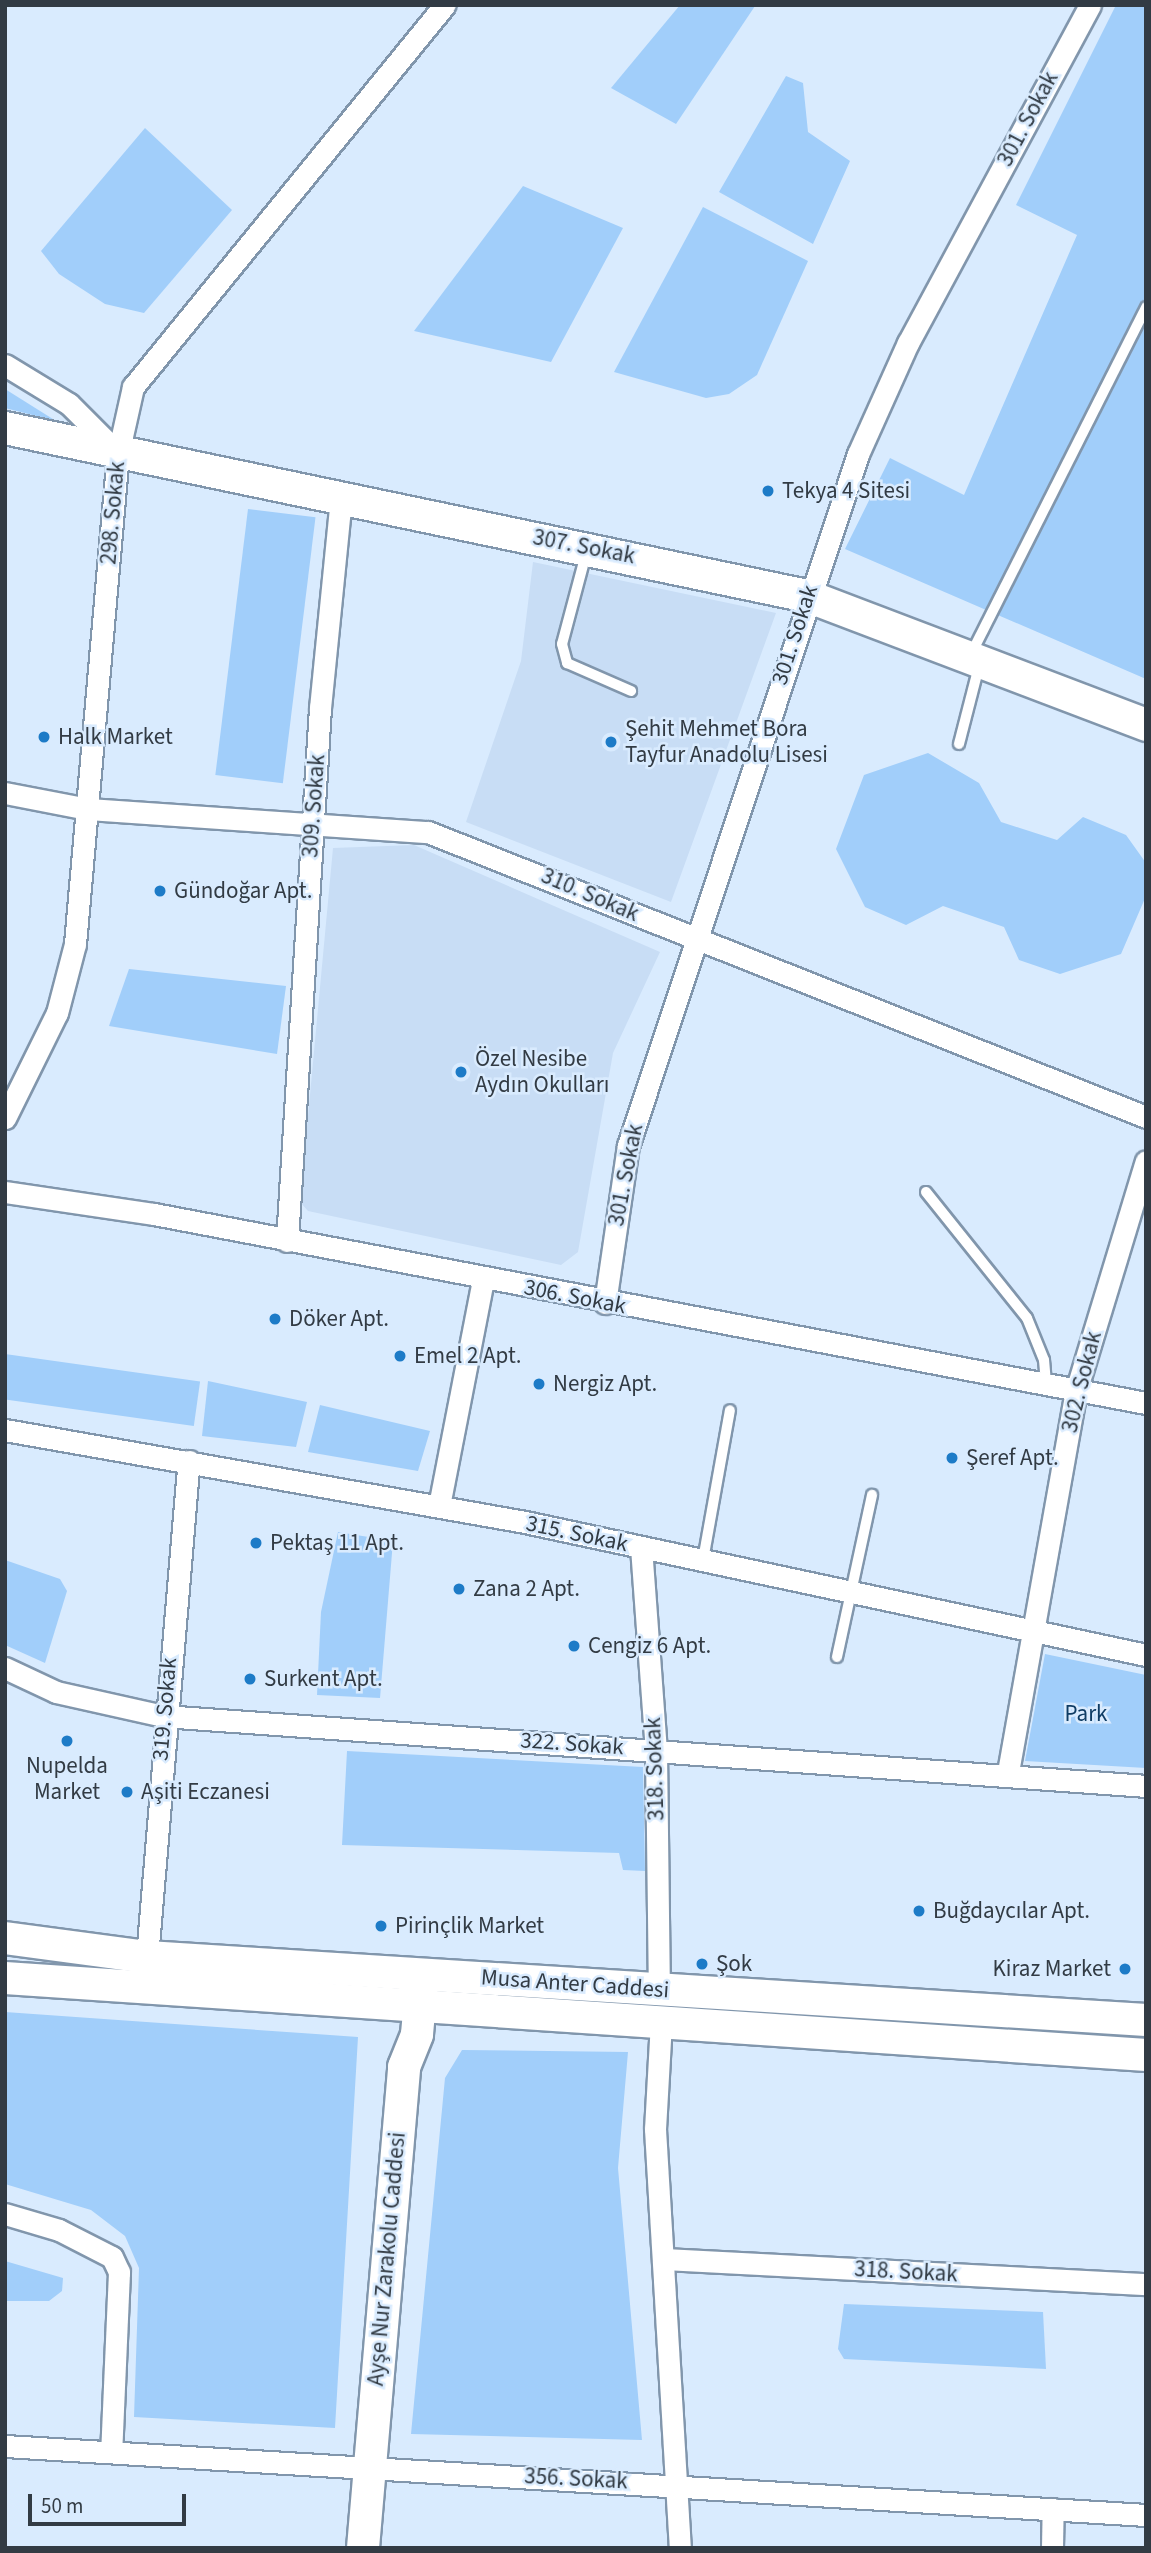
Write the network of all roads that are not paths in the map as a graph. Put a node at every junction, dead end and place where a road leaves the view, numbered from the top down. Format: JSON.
{"nodes":[{"id":1,"x":445,"y":5,"type":"edge"},
{"id":2,"x":1090,"y":5,"type":"edge"},
{"id":3,"x":1146,"y":307,"type":"edge"},
{"id":4,"x":5,"y":365,"type":"edge"},
{"id":5,"x":5,"y":428,"type":"edge"},
{"id":6,"x":118,"y":454,"type":"junction"},
{"id":7,"x":341,"y":498,"type":"junction"},
{"id":8,"x":587,"y":548,"type":"junction"},
{"id":9,"x":807,"y":596,"type":"junction"},
{"id":10,"x":976,"y":658,"type":"junction"},
{"id":11,"x":631,"y":691,"type":"dead end"},
{"id":12,"x":1146,"y":725,"type":"edge"},
{"id":13,"x":959,"y":744,"type":"dead end"},
{"id":14,"x":5,"y":793,"type":"edge"},
{"id":15,"x":88,"y":809,"type":"junction"},
{"id":16,"x":313,"y":828,"type":"junction"},
{"id":17,"x":693,"y":940,"type":"junction"},
{"id":18,"x":1146,"y":1117,"type":"edge"},
{"id":19,"x":5,"y":1118,"type":"edge"},
{"id":20,"x":1146,"y":1161,"type":"edge"},
{"id":21,"x":5,"y":1192,"type":"edge"},
{"id":22,"x":926,"y":1192,"type":"dead end"},
{"id":23,"x":287,"y":1241,"type":"junction"},
{"id":24,"x":483,"y":1280,"type":"junction"},
{"id":25,"x":605,"y":1303,"type":"junction"},
{"id":26,"x":1046,"y":1385,"type":"junction"},
{"id":27,"x":1076,"y":1391,"type":"junction"},
{"id":28,"x":1146,"y":1403,"type":"edge"},
{"id":29,"x":730,"y":1410,"type":"dead end"},
{"id":30,"x":5,"y":1430,"type":"edge"},
{"id":31,"x":189,"y":1461,"type":"junction"},
{"id":32,"x":872,"y":1495,"type":"dead end"},
{"id":33,"x":439,"y":1506,"type":"junction"},
{"id":34,"x":641,"y":1547,"type":"junction"},
{"id":35,"x":703,"y":1560,"type":"junction"},
{"id":36,"x":851,"y":1591,"type":"junction"},
{"id":37,"x":1034,"y":1633,"type":"junction"},
{"id":38,"x":1146,"y":1655,"type":"edge"},
{"id":39,"x":837,"y":1657,"type":"dead end"},
{"id":40,"x":5,"y":1668,"type":"edge"},
{"id":41,"x":163,"y":1716,"type":"junction"},
{"id":42,"x":656,"y":1751,"type":"junction"},
{"id":43,"x":1008,"y":1772,"type":"junction"},
{"id":44,"x":1146,"y":1786,"type":"edge"},
{"id":45,"x":5,"y":1938,"type":"edge"},
{"id":46,"x":147,"y":1957,"type":"junction"},
{"id":47,"x":5,"y":1978,"type":"edge"},
{"id":48,"x":422,"y":1988,"type":"junction"},
{"id":49,"x":659,"y":1990,"type":"junction"},
{"id":50,"x":1146,"y":2020,"type":"edge"},
{"id":51,"x":661,"y":2022,"type":"junction"},
{"id":52,"x":1146,"y":2055,"type":"edge"},
{"id":53,"x":5,"y":2214,"type":"edge"},
{"id":54,"x":665,"y":2259,"type":"junction"},
{"id":55,"x":1146,"y":2284,"type":"edge"},
{"id":56,"x":5,"y":2446,"type":"edge"},
{"id":57,"x":111,"y":2452,"type":"junction"},
{"id":58,"x":371,"y":2469,"type":"junction"},
{"id":59,"x":679,"y":2484,"type":"junction"},
{"id":60,"x":1053,"y":2510,"type":"junction"},
{"id":61,"x":1146,"y":2515,"type":"edge"},
{"id":62,"x":363,"y":2548,"type":"edge"},
{"id":63,"x":680,"y":2548,"type":"edge"},
{"id":64,"x":1052,"y":2548,"type":"edge"}],
"edges":[{"from":1,"to":6,"type":"street","name":"298. Sokak"},
{"from":2,"to":9,"type":"street","name":"301. Sokak"},
{"from":3,"to":10,"type":"lane"},
{"from":4,"to":6,"type":"street"},
{"from":5,"to":6,"type":"main road","name":"307. Sokak"},
{"from":6,"to":7,"type":"main road","name":"307. Sokak"},
{"from":6,"to":15,"type":"street","name":"298. Sokak"},
{"from":7,"to":8,"type":"main road","name":"307. Sokak"},
{"from":7,"to":16,"type":"street","name":"309. Sokak"},
{"from":8,"to":9,"type":"main road","name":"307. Sokak"},
{"from":8,"to":11,"type":"lane"},
{"from":9,"to":10,"type":"main road","name":"307. Sokak"},
{"from":9,"to":17,"type":"street","name":"301. Sokak"},
{"from":10,"to":12,"type":"main road","name":"307. Sokak"},
{"from":10,"to":13,"type":"lane"},
{"from":14,"to":15,"type":"street","name":"310. Sokak"},
{"from":15,"to":16,"type":"street","name":"310. Sokak"},
{"from":15,"to":19,"type":"street","name":"298. Sokak"},
{"from":16,"to":17,"type":"street","name":"310. Sokak"},
{"from":16,"to":23,"type":"street","name":"309. Sokak"},
{"from":17,"to":18,"type":"street","name":"310. Sokak"},
{"from":17,"to":25,"type":"street","name":"301. Sokak"},
{"from":20,"to":27,"type":"street","name":"302. Sokak"},
{"from":21,"to":23,"type":"street","name":"306. Sokak"},
{"from":22,"to":26,"type":"lane"},
{"from":23,"to":24,"type":"street","name":"306. Sokak"},
{"from":24,"to":25,"type":"street","name":"306. Sokak"},
{"from":24,"to":33,"type":"street"},
{"from":25,"to":26,"type":"street","name":"306. Sokak"},
{"from":26,"to":27,"type":"street","name":"306. Sokak"},
{"from":27,"to":28,"type":"street","name":"306. Sokak"},
{"from":27,"to":37,"type":"street","name":"302. Sokak"},
{"from":29,"to":35,"type":"lane"},
{"from":30,"to":31,"type":"street","name":"315. Sokak"},
{"from":31,"to":33,"type":"street","name":"315. Sokak"},
{"from":31,"to":41,"type":"street","name":"319. Sokak"},
{"from":32,"to":36,"type":"lane"},
{"from":33,"to":34,"type":"street","name":"315. Sokak"},
{"from":34,"to":35,"type":"street","name":"315. Sokak"},
{"from":34,"to":42,"type":"street","name":"318. Sokak"},
{"from":35,"to":36,"type":"street","name":"315. Sokak"},
{"from":36,"to":37,"type":"street","name":"315. Sokak"},
{"from":36,"to":39,"type":"lane"},
{"from":37,"to":38,"type":"street","name":"315. Sokak"},
{"from":37,"to":43,"type":"street","name":"302. Sokak"},
{"from":40,"to":41,"type":"street","name":"322. Sokak"},
{"from":41,"to":42,"type":"street","name":"322. Sokak"},
{"from":41,"to":46,"type":"street","name":"319. Sokak"},
{"from":42,"to":43,"type":"street","name":"322. Sokak"},
{"from":42,"to":49,"type":"street","name":"318. Sokak"},
{"from":43,"to":44,"type":"street","name":"322. Sokak"},
{"from":45,"to":46,"type":"main road","name":"Musa Anter Caddesi"},
{"from":46,"to":48,"type":"main road","name":"Musa Anter Caddesi"},
{"from":47,"to":48,"type":"main road","name":"Musa Anter Caddesi"},
{"from":48,"to":49,"type":"main road","name":"Musa Anter Caddesi"},
{"from":48,"to":51,"type":"main road","name":"Musa Anter Caddesi"},
{"from":48,"to":58,"type":"main road","name":"Ayşe Nur Zarakolu Caddesi"},
{"from":49,"to":50,"type":"main road","name":"Musa Anter Caddesi"},
{"from":51,"to":52,"type":"main road","name":"Musa Anter Caddesi"},
{"from":51,"to":54,"type":"street"},
{"from":53,"to":57,"type":"street"},
{"from":54,"to":55,"type":"street","name":"318. Sokak"},
{"from":54,"to":59,"type":"street"},
{"from":56,"to":57,"type":"street","name":"356. Sokak"},
{"from":57,"to":58,"type":"street","name":"356. Sokak"},
{"from":58,"to":59,"type":"street","name":"356. Sokak"},
{"from":58,"to":62,"type":"main road","name":"Ayşe Nur Zarakolu Caddesi"},
{"from":59,"to":60,"type":"street","name":"356. Sokak"},
{"from":59,"to":63,"type":"street"},
{"from":60,"to":61,"type":"street","name":"356. Sokak"},
{"from":60,"to":64,"type":"street"}]}
